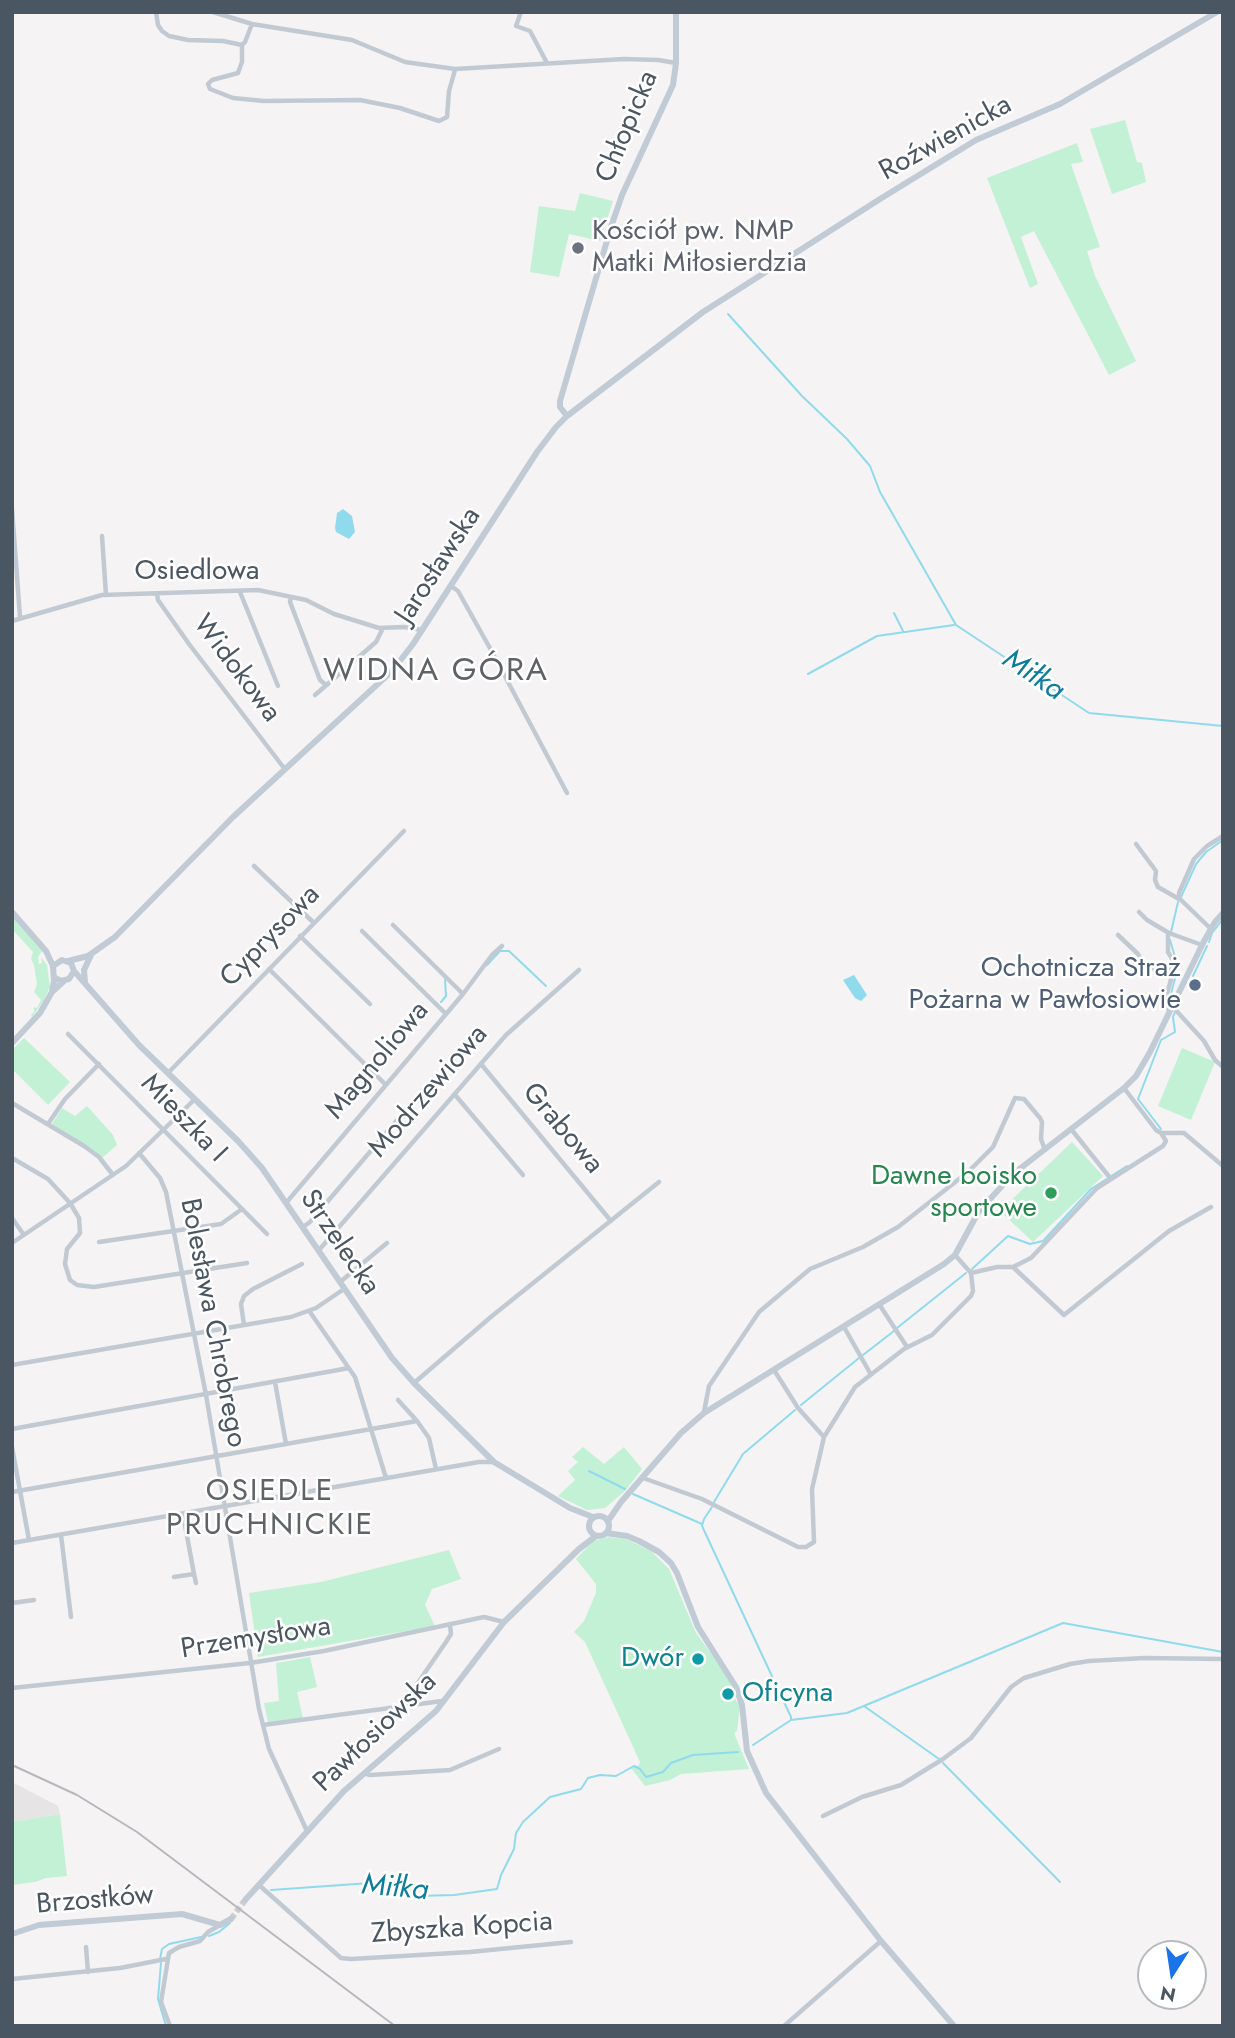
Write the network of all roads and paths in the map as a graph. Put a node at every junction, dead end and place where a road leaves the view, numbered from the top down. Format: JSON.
{"nodes":[{"id":1,"x":156,"y":12,"type":"edge"},
{"id":2,"x":213,"y":12,"type":"edge"},
{"id":3,"x":522,"y":12,"type":"edge"},
{"id":4,"x":676,"y":12,"type":"edge"},
{"id":5,"x":1217,"y":12,"type":"edge"},
{"id":6,"x":252,"y":24,"type":"junction"},
{"id":7,"x":242,"y":45,"type":"junction"},
{"id":8,"x":547,"y":63,"type":"junction"},
{"id":9,"x":677,"y":63,"type":"junction"},
{"id":10,"x":455,"y":69,"type":"junction"},
{"id":11,"x":736,"y":291,"type":"joint"},
{"id":12,"x":567,"y":416,"type":"junction"},
{"id":13,"x":12,"y":509,"type":"edge"},
{"id":14,"x":102,"y":536,"type":"dead end"},
{"id":15,"x":451,"y":586,"type":"junction"},
{"id":16,"x":240,"y":592,"type":"junction"},
{"id":17,"x":158,"y":594,"type":"junction"},
{"id":18,"x":106,"y":595,"type":"junction"},
{"id":19,"x":291,"y":597,"type":"junction"},
{"id":20,"x":20,"y":617,"type":"junction"},
{"id":21,"x":12,"y":621,"type":"edge"},
{"id":22,"x":383,"y":628,"type":"junction"},
{"id":23,"x":422,"y":630,"type":"junction"},
{"id":24,"x":326,"y":685,"type":"junction"},
{"id":25,"x":278,"y":686,"type":"dead end"},
{"id":26,"x":315,"y":695,"type":"dead end"},
{"id":27,"x":284,"y":768,"type":"junction"},
{"id":28,"x":567,"y":793,"type":"dead end"},
{"id":29,"x":404,"y":831,"type":"dead end"},
{"id":30,"x":1223,"y":836,"type":"edge"},
{"id":31,"x":1136,"y":844,"type":"dead end"},
{"id":32,"x":254,"y":866,"type":"dead end"},
{"id":33,"x":1180,"y":899,"type":"junction"},
{"id":34,"x":12,"y":912,"type":"edge"},
{"id":35,"x":1139,"y":912,"type":"dead end"},
{"id":36,"x":1223,"y":913,"type":"edge"},
{"id":37,"x":314,"y":923,"type":"junction"},
{"id":38,"x":393,"y":925,"type":"dead end"},
{"id":39,"x":1211,"y":929,"type":"junction"},
{"id":40,"x":362,"y":931,"type":"dead end"},
{"id":41,"x":1169,"y":933,"type":"junction"},
{"id":42,"x":1118,"y":935,"type":"dead end"},
{"id":43,"x":300,"y":936,"type":"junction"},
{"id":44,"x":502,"y":946,"type":"dead end"},
{"id":45,"x":1202,"y":946,"type":"junction"},
{"id":46,"x":46,"y":951,"type":"junction"},
{"id":47,"x":89,"y":955,"type":"junction"},
{"id":48,"x":65,"y":961,"type":"junction"},
{"id":49,"x":53,"y":966,"type":"junction"},
{"id":50,"x":269,"y":969,"type":"junction"},
{"id":51,"x":1174,"y":969,"type":"junction"},
{"id":52,"x":73,"y":970,"type":"junction"},
{"id":53,"x":579,"y":970,"type":"dead end"},
{"id":54,"x":54,"y":977,"type":"junction"},
{"id":55,"x":66,"y":980,"type":"junction"},
{"id":56,"x":85,"y":984,"type":"junction"},
{"id":57,"x":52,"y":992,"type":"junction"},
{"id":58,"x":463,"y":994,"type":"junction"},
{"id":59,"x":370,"y":1004,"type":"dead end"},
{"id":60,"x":1171,"y":1009,"type":"junction"},
{"id":61,"x":446,"y":1014,"type":"junction"},
{"id":62,"x":68,"y":1034,"type":"dead end"},
{"id":63,"x":12,"y":1043,"type":"edge"},
{"id":64,"x":100,"y":1064,"type":"junction"},
{"id":65,"x":481,"y":1064,"type":"junction"},
{"id":66,"x":1223,"y":1067,"type":"edge"},
{"id":67,"x":168,"y":1073,"type":"junction"},
{"id":68,"x":385,"y":1084,"type":"junction"},
{"id":69,"x":1124,"y":1088,"type":"junction"},
{"id":70,"x":422,"y":1091,"type":"dead end"},
{"id":71,"x":455,"y":1095,"type":"junction"},
{"id":72,"x":195,"y":1099,"type":"junction"},
{"id":73,"x":12,"y":1103,"type":"edge"},
{"id":74,"x":48,"y":1124,"type":"junction"},
{"id":75,"x":1071,"y":1129,"type":"junction"},
{"id":76,"x":163,"y":1130,"type":"junction"},
{"id":77,"x":1161,"y":1133,"type":"junction"},
{"id":78,"x":1045,"y":1150,"type":"junction"},
{"id":79,"x":139,"y":1153,"type":"junction"},
{"id":80,"x":12,"y":1158,"type":"edge"},
{"id":81,"x":1223,"y":1166,"type":"edge"},
{"id":82,"x":113,"y":1175,"type":"junction"},
{"id":83,"x":523,"y":1175,"type":"dead end"},
{"id":84,"x":1110,"y":1178,"type":"junction"},
{"id":85,"x":659,"y":1182,"type":"dead end"},
{"id":86,"x":70,"y":1203,"type":"junction"},
{"id":87,"x":286,"y":1203,"type":"junction"},
{"id":88,"x":1211,"y":1207,"type":"dead end"},
{"id":89,"x":242,"y":1209,"type":"junction"},
{"id":90,"x":12,"y":1218,"type":"edge"},
{"id":91,"x":611,"y":1221,"type":"junction"},
{"id":92,"x":303,"y":1227,"type":"junction"},
{"id":93,"x":175,"y":1230,"type":"junction"},
{"id":94,"x":267,"y":1234,"type":"dead end"},
{"id":95,"x":24,"y":1235,"type":"junction"},
{"id":96,"x":99,"y":1242,"type":"dead end"},
{"id":97,"x":12,"y":1243,"type":"edge"},
{"id":98,"x":387,"y":1243,"type":"dead end"},
{"id":99,"x":319,"y":1250,"type":"junction"},
{"id":100,"x":955,"y":1255,"type":"junction"},
{"id":101,"x":247,"y":1264,"type":"dead end"},
{"id":102,"x":302,"y":1264,"type":"dead end"},
{"id":103,"x":1013,"y":1267,"type":"junction"},
{"id":104,"x":183,"y":1273,"type":"junction"},
{"id":105,"x":971,"y":1273,"type":"junction"},
{"id":106,"x":342,"y":1285,"type":"junction"},
{"id":107,"x":879,"y":1304,"type":"junction"},
{"id":108,"x":310,"y":1312,"type":"junction"},
{"id":109,"x":244,"y":1325,"type":"junction"},
{"id":110,"x":844,"y":1327,"type":"junction"},
{"id":111,"x":194,"y":1334,"type":"junction"},
{"id":112,"x":907,"y":1347,"type":"junction"},
{"id":113,"x":12,"y":1366,"type":"edge"},
{"id":114,"x":349,"y":1368,"type":"junction"},
{"id":115,"x":774,"y":1370,"type":"junction"},
{"id":116,"x":870,"y":1373,"type":"junction"},
{"id":117,"x":275,"y":1382,"type":"junction"},
{"id":118,"x":414,"y":1383,"type":"junction"},
{"id":119,"x":206,"y":1395,"type":"junction"},
{"id":120,"x":398,"y":1400,"type":"dead end"},
{"id":121,"x":704,"y":1413,"type":"junction"},
{"id":122,"x":417,"y":1421,"type":"junction"},
{"id":123,"x":12,"y":1429,"type":"edge"},
{"id":124,"x":372,"y":1429,"type":"junction"},
{"id":125,"x":824,"y":1437,"type":"junction"},
{"id":126,"x":286,"y":1444,"type":"junction"},
{"id":127,"x":12,"y":1447,"type":"edge"},
{"id":128,"x":481,"y":1449,"type":"junction"},
{"id":129,"x":216,"y":1456,"type":"junction"},
{"id":130,"x":479,"y":1462,"type":"junction"},
{"id":131,"x":494,"y":1462,"type":"junction"},
{"id":132,"x":436,"y":1469,"type":"junction"},
{"id":133,"x":386,"y":1478,"type":"junction"},
{"id":134,"x":642,"y":1478,"type":"junction"},
{"id":135,"x":20,"y":1490,"type":"junction"},
{"id":136,"x":12,"y":1492,"type":"edge"},
{"id":137,"x":621,"y":1502,"type":"junction"},
{"id":138,"x":226,"y":1507,"type":"junction"},
{"id":139,"x":570,"y":1508,"type":"junction"},
{"id":140,"x":183,"y":1514,"type":"junction"},
{"id":141,"x":602,"y":1516,"type":"junction"},
{"id":142,"x":593,"y":1517,"type":"junction"},
{"id":143,"x":608,"y":1522,"type":"junction"},
{"id":144,"x":589,"y":1527,"type":"junction"},
{"id":145,"x":606,"y":1533,"type":"junction"},
{"id":146,"x":61,"y":1535,"type":"junction"},
{"id":147,"x":596,"y":1535,"type":"junction"},
{"id":148,"x":626,"y":1536,"type":"junction"},
{"id":149,"x":29,"y":1540,"type":"junction"},
{"id":150,"x":12,"y":1543,"type":"edge"},
{"id":151,"x":579,"y":1549,"type":"junction"},
{"id":152,"x":194,"y":1574,"type":"junction"},
{"id":153,"x":174,"y":1577,"type":"dead end"},
{"id":154,"x":196,"y":1583,"type":"dead end"},
{"id":155,"x":34,"y":1600,"type":"dead end"},
{"id":156,"x":12,"y":1603,"type":"edge"},
{"id":157,"x":71,"y":1617,"type":"dead end"},
{"id":158,"x":504,"y":1622,"type":"junction"},
{"id":159,"x":450,"y":1625,"type":"junction"},
{"id":160,"x":1223,"y":1659,"type":"edge"},
{"id":161,"x":250,"y":1663,"type":"junction"},
{"id":162,"x":415,"y":1687,"type":"dead end"},
{"id":163,"x":12,"y":1688,"type":"edge"},
{"id":164,"x":444,"y":1701,"type":"junction"},
{"id":165,"x":263,"y":1725,"type":"junction"},
{"id":166,"x":499,"y":1749,"type":"dead end"},
{"id":167,"x":364,"y":1773,"type":"junction"},
{"id":168,"x":823,"y":1816,"type":"dead end"},
{"id":169,"x":307,"y":1831,"type":"junction"},
{"id":170,"x":258,"y":1884,"type":"junction"},
{"id":171,"x":246,"y":1899,"type":"tunnel mouth"},
{"id":172,"x":207,"y":1919,"type":"junction"},
{"id":173,"x":231,"y":1919,"type":"tunnel mouth"},
{"id":174,"x":220,"y":1925,"type":"junction"},
{"id":175,"x":208,"y":1932,"type":"junction"},
{"id":176,"x":12,"y":1934,"type":"edge"},
{"id":177,"x":881,"y":1941,"type":"junction"},
{"id":178,"x":571,"y":1942,"type":"dead end"},
{"id":179,"x":86,"y":1947,"type":"dead end"},
{"id":180,"x":166,"y":1959,"type":"junction"},
{"id":181,"x":88,"y":1972,"type":"junction"},
{"id":182,"x":12,"y":1979,"type":"edge"},
{"id":183,"x":170,"y":2026,"type":"edge"},
{"id":184,"x":784,"y":2026,"type":"edge"},
{"id":185,"x":954,"y":2026,"type":"edge"}],
"edges":[{"from":1,"to":7,"type":"street"},
{"from":2,"to":6,"type":"street"},
{"from":3,"to":8,"type":"street"},
{"from":4,"to":9,"type":"street","name":"Chłopicka"},
{"from":5,"to":11,"type":"street","name":"Roźwienicka"},
{"from":6,"to":7,"type":"street"},
{"from":6,"to":10,"type":"street"},
{"from":7,"to":10,"type":"street"},
{"from":8,"to":9,"type":"street"},
{"from":8,"to":10,"type":"street"},
{"from":9,"to":12,"type":"street","name":"Chłopicka"},
{"from":11,"to":12,"type":"street","name":"Jarosławska"},
{"from":12,"to":15,"type":"street","name":"Jarosławska"},
{"from":13,"to":20,"type":"street"},
{"from":14,"to":18,"type":"street"},
{"from":15,"to":23,"type":"street","name":"Jarosławska"},
{"from":15,"to":28,"type":"street"},
{"from":16,"to":17,"type":"street","name":"Osiedlowa"},
{"from":16,"to":19,"type":"street","name":"Osiedlowa"},
{"from":16,"to":25,"type":"street"},
{"from":17,"to":18,"type":"street","name":"Osiedlowa"},
{"from":17,"to":27,"type":"street","name":"Widokowa"},
{"from":18,"to":20,"type":"street","name":"Osiedlowa"},
{"from":19,"to":22,"type":"street","name":"Osiedlowa"},
{"from":19,"to":24,"type":"street"},
{"from":20,"to":21,"type":"street","name":"Osiedlowa"},
{"from":22,"to":23,"type":"street","name":"Osiedlowa"},
{"from":22,"to":24,"type":"street"},
{"from":23,"to":27,"type":"street","name":"Jarosławska"},
{"from":24,"to":26,"type":"street"},
{"from":27,"to":47,"type":"street","name":"Jarosławska"},
{"from":29,"to":37,"type":"street","name":"Cyprysowa"},
{"from":30,"to":33,"type":"street"},
{"from":31,"to":33,"type":"street"},
{"from":32,"to":37,"type":"street"},
{"from":33,"to":39,"type":"street"},
{"from":34,"to":46,"type":"street"},
{"from":35,"to":41,"type":"street"},
{"from":36,"to":39,"type":"street"},
{"from":37,"to":43,"type":"street","name":"Cyprysowa"},
{"from":38,"to":58,"type":"street"},
{"from":39,"to":45,"type":"street"},
{"from":40,"to":61,"type":"street"},
{"from":41,"to":45,"type":"street"},
{"from":41,"to":51,"type":"street"},
{"from":42,"to":51,"type":"street"},
{"from":43,"to":50,"type":"street","name":"Cyprysowa"},
{"from":43,"to":59,"type":"street"},
{"from":44,"to":58,"type":"street","name":"Magnoliowa"},
{"from":45,"to":60,"type":"street"},
{"from":46,"to":48,"type":"street"},
{"from":46,"to":49,"type":"street"},
{"from":47,"to":48,"type":"street","name":"Jarosławska"},
{"from":47,"to":52,"type":"street","name":"Jarosławska"},
{"from":47,"to":56,"type":"street"},
{"from":48,"to":49,"type":"street"},
{"from":48,"to":52,"type":"street"},
{"from":49,"to":54,"type":"street"},
{"from":50,"to":67,"type":"street","name":"Cyprysowa"},
{"from":50,"to":68,"type":"street"},
{"from":51,"to":60,"type":"street"},
{"from":52,"to":55,"type":"street"},
{"from":52,"to":56,"type":"street","name":"Strzelecka"},
{"from":53,"to":65,"type":"street","name":"Modrzewiowa"},
{"from":54,"to":55,"type":"street"},
{"from":54,"to":57,"type":"street"},
{"from":55,"to":56,"type":"street"},
{"from":55,"to":57,"type":"street"},
{"from":56,"to":67,"type":"street","name":"Strzelecka"},
{"from":57,"to":63,"type":"street"},
{"from":58,"to":61,"type":"street","name":"Magnoliowa"},
{"from":60,"to":66,"type":"street"},
{"from":60,"to":69,"type":"street"},
{"from":61,"to":68,"type":"street","name":"Magnoliowa"},
{"from":62,"to":64,"type":"street","name":"Mieszka I"},
{"from":64,"to":74,"type":"street"},
{"from":64,"to":76,"type":"street","name":"Mieszka I"},
{"from":65,"to":71,"type":"street","name":"Modrzewiowa"},
{"from":65,"to":91,"type":"street","name":"Grabowa"},
{"from":67,"to":72,"type":"street","name":"Strzelecka"},
{"from":68,"to":87,"type":"street","name":"Magnoliowa"},
{"from":69,"to":75,"type":"street"},
{"from":69,"to":77,"type":"street"},
{"from":70,"to":92,"type":"street"},
{"from":71,"to":83,"type":"street"},
{"from":71,"to":99,"type":"street","name":"Modrzewiowa"},
{"from":72,"to":76,"type":"street"},
{"from":72,"to":87,"type":"street","name":"Strzelecka"},
{"from":73,"to":74,"type":"street"},
{"from":74,"to":82,"type":"street"},
{"from":75,"to":78,"type":"street"},
{"from":75,"to":84,"type":"street"},
{"from":76,"to":79,"type":"street"},
{"from":76,"to":89,"type":"street","name":"Mieszka I"},
{"from":77,"to":81,"type":"street"},
{"from":77,"to":84,"type":"street"},
{"from":78,"to":100,"type":"street"},
{"from":78,"to":121,"type":"street"},
{"from":79,"to":82,"type":"street"},
{"from":79,"to":93,"type":"street","name":"Bolesława Chrobrego"},
{"from":80,"to":86,"type":"street"},
{"from":82,"to":86,"type":"street"},
{"from":84,"to":103,"type":"street"},
{"from":85,"to":91,"type":"street"},
{"from":86,"to":95,"type":"street"},
{"from":86,"to":104,"type":"street"},
{"from":87,"to":92,"type":"street","name":"Strzelecka"},
{"from":88,"to":103,"type":"street"},
{"from":89,"to":93,"type":"street"},
{"from":89,"to":94,"type":"street","name":"Mieszka I"},
{"from":90,"to":95,"type":"street"},
{"from":91,"to":118,"type":"street"},
{"from":92,"to":99,"type":"street","name":"Strzelecka"},
{"from":93,"to":96,"type":"street"},
{"from":93,"to":104,"type":"street","name":"Bolesława Chrobrego"},
{"from":95,"to":97,"type":"street"},
{"from":98,"to":106,"type":"street"},
{"from":99,"to":106,"type":"street","name":"Strzelecka"},
{"from":100,"to":105,"type":"street"},
{"from":100,"to":107,"type":"street"},
{"from":101,"to":104,"type":"street"},
{"from":102,"to":109,"type":"street"},
{"from":103,"to":105,"type":"street"},
{"from":104,"to":111,"type":"street","name":"Bolesława Chrobrego"},
{"from":105,"to":112,"type":"street"},
{"from":106,"to":108,"type":"street"},
{"from":106,"to":118,"type":"street","name":"Strzelecka"},
{"from":107,"to":110,"type":"street"},
{"from":107,"to":112,"type":"street"},
{"from":108,"to":109,"type":"street"},
{"from":108,"to":114,"type":"street"},
{"from":109,"to":111,"type":"street"},
{"from":110,"to":115,"type":"street"},
{"from":110,"to":116,"type":"street"},
{"from":111,"to":113,"type":"street"},
{"from":111,"to":119,"type":"street","name":"Bolesława Chrobrego"},
{"from":112,"to":116,"type":"street"},
{"from":114,"to":117,"type":"street"},
{"from":114,"to":124,"type":"street"},
{"from":115,"to":121,"type":"street"},
{"from":115,"to":125,"type":"street"},
{"from":116,"to":125,"type":"street"},
{"from":117,"to":119,"type":"street"},
{"from":117,"to":126,"type":"street"},
{"from":118,"to":128,"type":"street","name":"Strzelecka"},
{"from":119,"to":123,"type":"street"},
{"from":119,"to":129,"type":"street","name":"Bolesława Chrobrego"},
{"from":120,"to":122,"type":"street"},
{"from":121,"to":134,"type":"street"},
{"from":122,"to":124,"type":"street"},
{"from":122,"to":132,"type":"street"},
{"from":124,"to":126,"type":"street"},
{"from":124,"to":133,"type":"street"},
{"from":125,"to":134,"type":"street"},
{"from":126,"to":129,"type":"street"},
{"from":127,"to":135,"type":"street"},
{"from":128,"to":130,"type":"street"},
{"from":128,"to":131,"type":"street","name":"Strzelecka"},
{"from":129,"to":135,"type":"street"},
{"from":129,"to":138,"type":"street","name":"Bolesława Chrobrego"},
{"from":130,"to":131,"type":"street"},
{"from":130,"to":132,"type":"street"},
{"from":131,"to":139,"type":"street","name":"Strzelecka"},
{"from":132,"to":133,"type":"street"},
{"from":133,"to":138,"type":"street"},
{"from":134,"to":137,"type":"street"},
{"from":135,"to":136,"type":"street"},
{"from":135,"to":149,"type":"street"},
{"from":137,"to":141,"type":"street"},
{"from":137,"to":143,"type":"street"},
{"from":138,"to":140,"type":"street"},
{"from":138,"to":161,"type":"street","name":"Bolesława Chrobrego"},
{"from":139,"to":142,"type":"street","name":"Strzelecka"},
{"from":139,"to":144,"type":"street","name":"Strzelecka"},
{"from":140,"to":146,"type":"street"},
{"from":140,"to":152,"type":"street"},
{"from":141,"to":142,"type":"street"},
{"from":141,"to":143,"type":"street"},
{"from":142,"to":144,"type":"street"},
{"from":143,"to":145,"type":"street"},
{"from":143,"to":148,"type":"street"},
{"from":144,"to":147,"type":"street"},
{"from":144,"to":151,"type":"street","name":"Pawłosiowska"},
{"from":145,"to":147,"type":"street"},
{"from":145,"to":148,"type":"street"},
{"from":146,"to":149,"type":"street"},
{"from":146,"to":157,"type":"street"},
{"from":147,"to":151,"type":"street","name":"Pawłosiowska"},
{"from":148,"to":177,"type":"street"},
{"from":149,"to":150,"type":"street"},
{"from":151,"to":158,"type":"street","name":"Pawłosiowska"},
{"from":152,"to":153,"type":"street"},
{"from":152,"to":154,"type":"street"},
{"from":155,"to":156,"type":"street"},
{"from":158,"to":159,"type":"street","name":"Przemysłowa"},
{"from":158,"to":164,"type":"street","name":"Pawłosiowska"},
{"from":159,"to":161,"type":"street","name":"Przemysłowa"},
{"from":159,"to":162,"type":"street"},
{"from":160,"to":168,"type":"street"},
{"from":161,"to":163,"type":"street","name":"Przemysłowa"},
{"from":161,"to":165,"type":"street","name":"Bolesława Chrobrego"},
{"from":164,"to":165,"type":"street"},
{"from":164,"to":167,"type":"street","name":"Pawłosiowska"},
{"from":165,"to":169,"type":"street","name":"Bolesława Chrobrego"},
{"from":166,"to":167,"type":"street"},
{"from":167,"to":169,"type":"street","name":"Pawłosiowska"},
{"from":169,"to":170,"type":"street","name":"Pawłosiowska"},
{"from":170,"to":171,"type":"street","name":"Pawłosiowska"},
{"from":170,"to":178,"type":"street","name":"Zbyszka Kopcia"},
{"from":172,"to":174,"type":"street","name":"Brzostków"},
{"from":172,"to":175,"type":"street"},
{"from":172,"to":176,"type":"street","name":"Brzostków"},
{"from":173,"to":174,"type":"street"},
{"from":174,"to":175,"type":"street"},
{"from":175,"to":180,"type":"street"},
{"from":177,"to":184,"type":"street"},
{"from":177,"to":185,"type":"street"},
{"from":179,"to":181,"type":"street"},
{"from":180,"to":181,"type":"street"},
{"from":180,"to":183,"type":"street"},
{"from":181,"to":182,"type":"street"}]}
